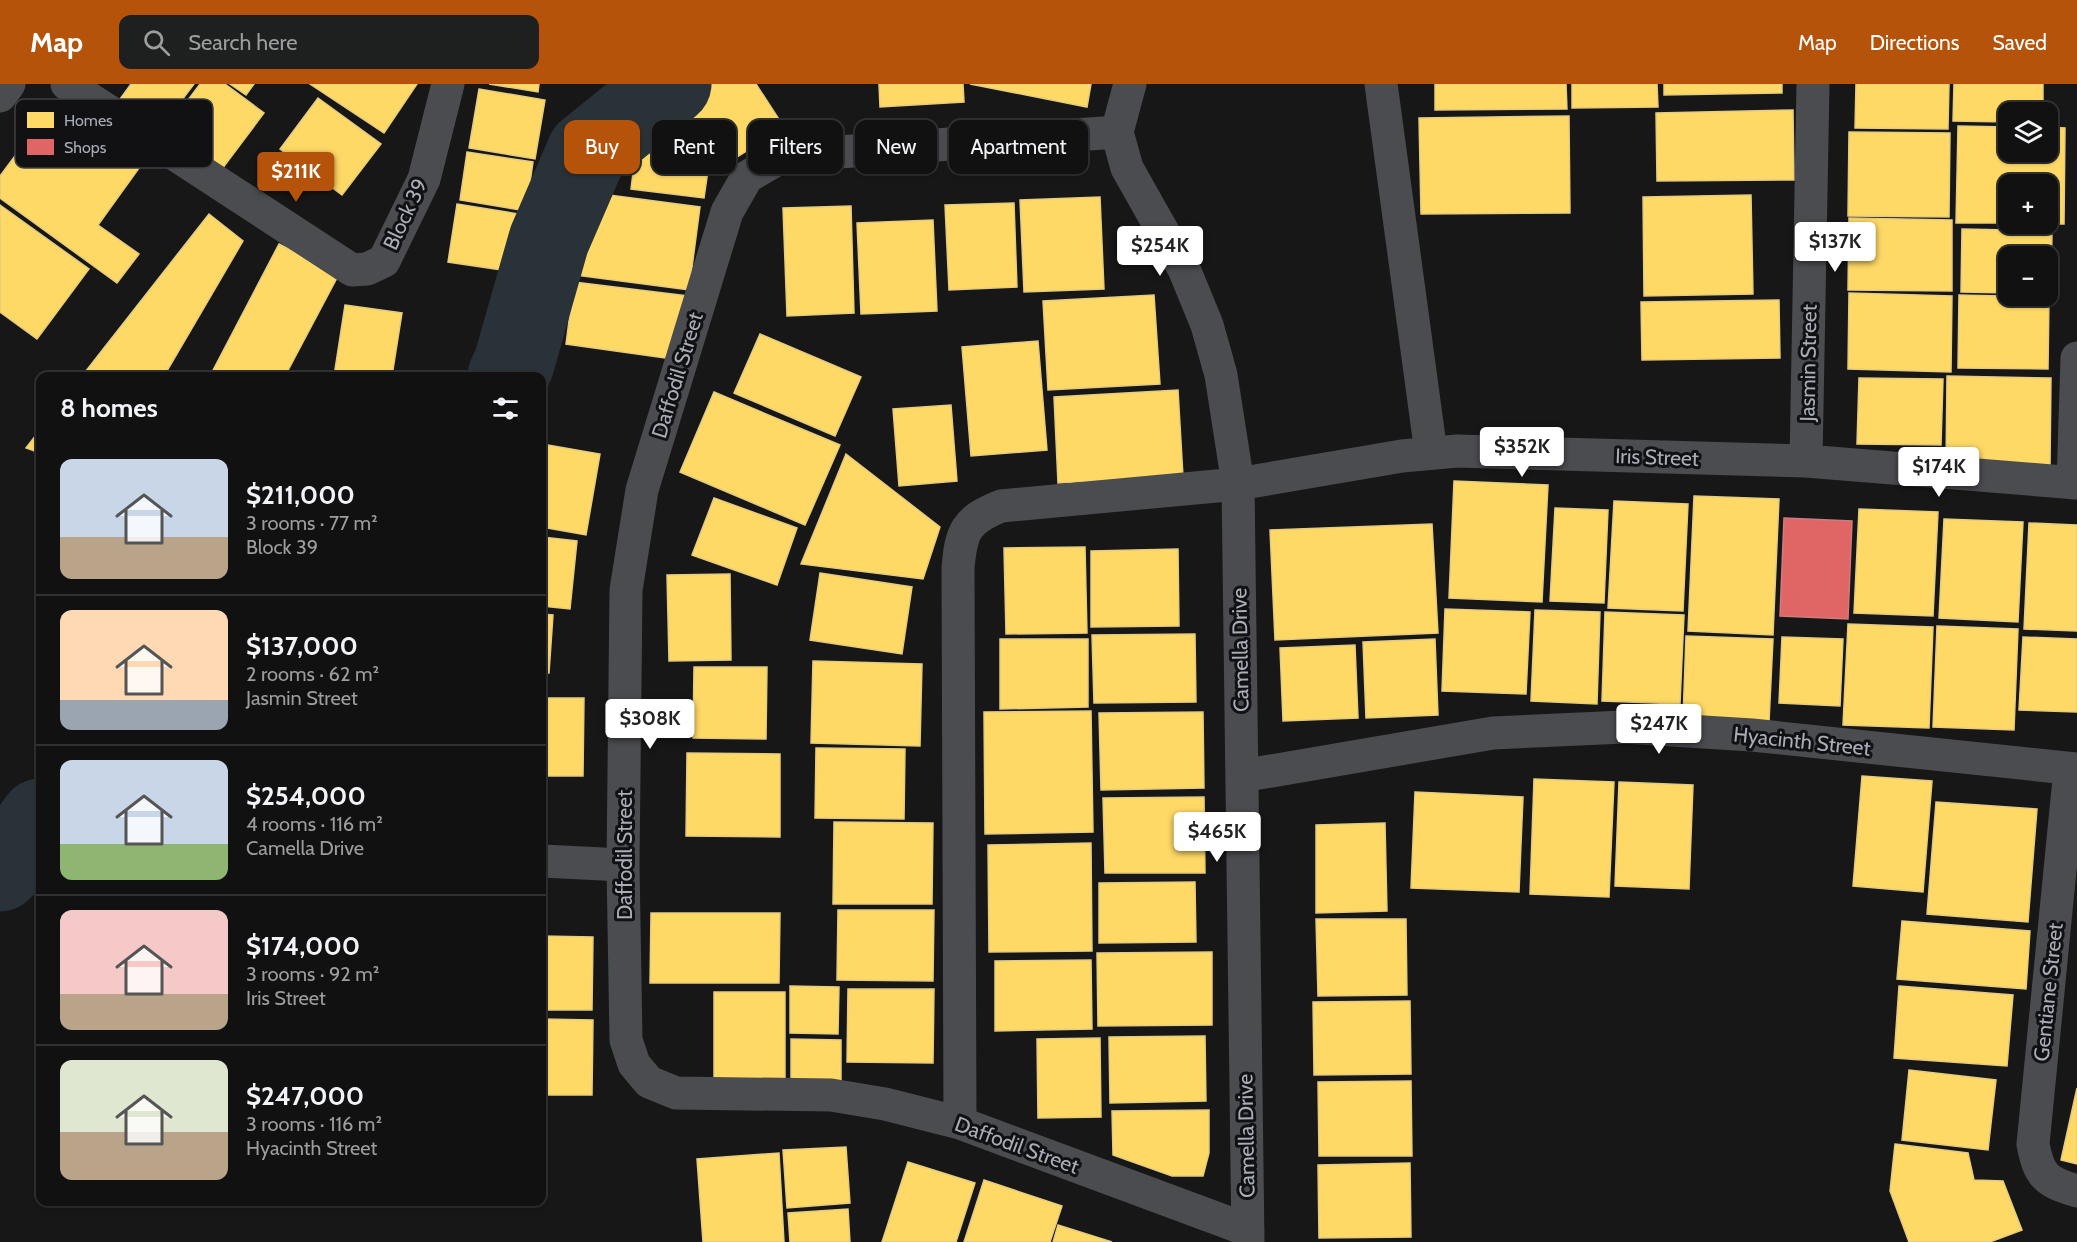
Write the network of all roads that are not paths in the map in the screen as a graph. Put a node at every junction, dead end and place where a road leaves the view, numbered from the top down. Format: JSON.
{"nodes":[{"id":1,"x":9,"y":84,"type":"edge"},
{"id":2,"x":66,"y":84,"type":"edge"},
{"id":3,"x":448,"y":84,"type":"edge"},
{"id":4,"x":1130,"y":84,"type":"edge"},
{"id":5,"x":1380,"y":84,"type":"edge"},
{"id":6,"x":1813,"y":84,"type":"edge"},
{"id":7,"x":0,"y":96,"type":"edge"},
{"id":8,"x":89,"y":99,"type":"edge"},
{"id":9,"x":1117,"y":132,"type":"junction"},
{"id":10,"x":195,"y":168,"type":"edge"},
{"id":11,"x":2077,"y":358,"type":"edge"},
{"id":12,"x":1431,"y":453,"type":"junction"},
{"id":13,"x":1806,"y":461,"type":"junction"},
{"id":14,"x":2075,"y":483,"type":"edge"},
{"id":15,"x":1238,"y":484,"type":"junction"},
{"id":16,"x":2074,"y":769,"type":"edge"},
{"id":17,"x":1242,"y":776,"type":"junction"},
{"id":18,"x":546,"y":861,"type":"edge"},
{"id":19,"x":623,"y":865,"type":"junction"},
{"id":20,"x":960,"y":1123,"type":"junction"},
{"id":21,"x":2077,"y":1191,"type":"edge"},
{"id":22,"x":1248,"y":1236,"type":"edge"}],
"edges":[{"from":1,"to":7,"type":"street"},
{"from":2,"to":8,"type":"street","name":"Block 39"},
{"from":3,"to":10,"type":"street","name":"Block 39"},
{"from":4,"to":9,"type":"street"},
{"from":5,"to":12,"type":"street"},
{"from":6,"to":13,"type":"street","name":"Jasmin Street"},
{"from":9,"to":15,"type":"street","name":"Camella Drive"},
{"from":9,"to":19,"type":"street","name":"Daffodil Street"},
{"from":11,"to":14,"type":"street"},
{"from":12,"to":13,"type":"street","name":"Iris Street"},
{"from":12,"to":15,"type":"street","name":"Iris Street"},
{"from":13,"to":14,"type":"street","name":"Iris Street"},
{"from":15,"to":17,"type":"street","name":"Camella Drive"},
{"from":15,"to":20,"type":"street","name":"Iris Street"},
{"from":16,"to":17,"type":"street","name":"Hyacinth Street"},
{"from":16,"to":21,"type":"street","name":"Gentiane Street"},
{"from":17,"to":22,"type":"street","name":"Camella Drive"},
{"from":18,"to":19,"type":"street"},
{"from":19,"to":20,"type":"street","name":"Daffodil Street"},
{"from":20,"to":22,"type":"street","name":"Daffodil Street"}]}
